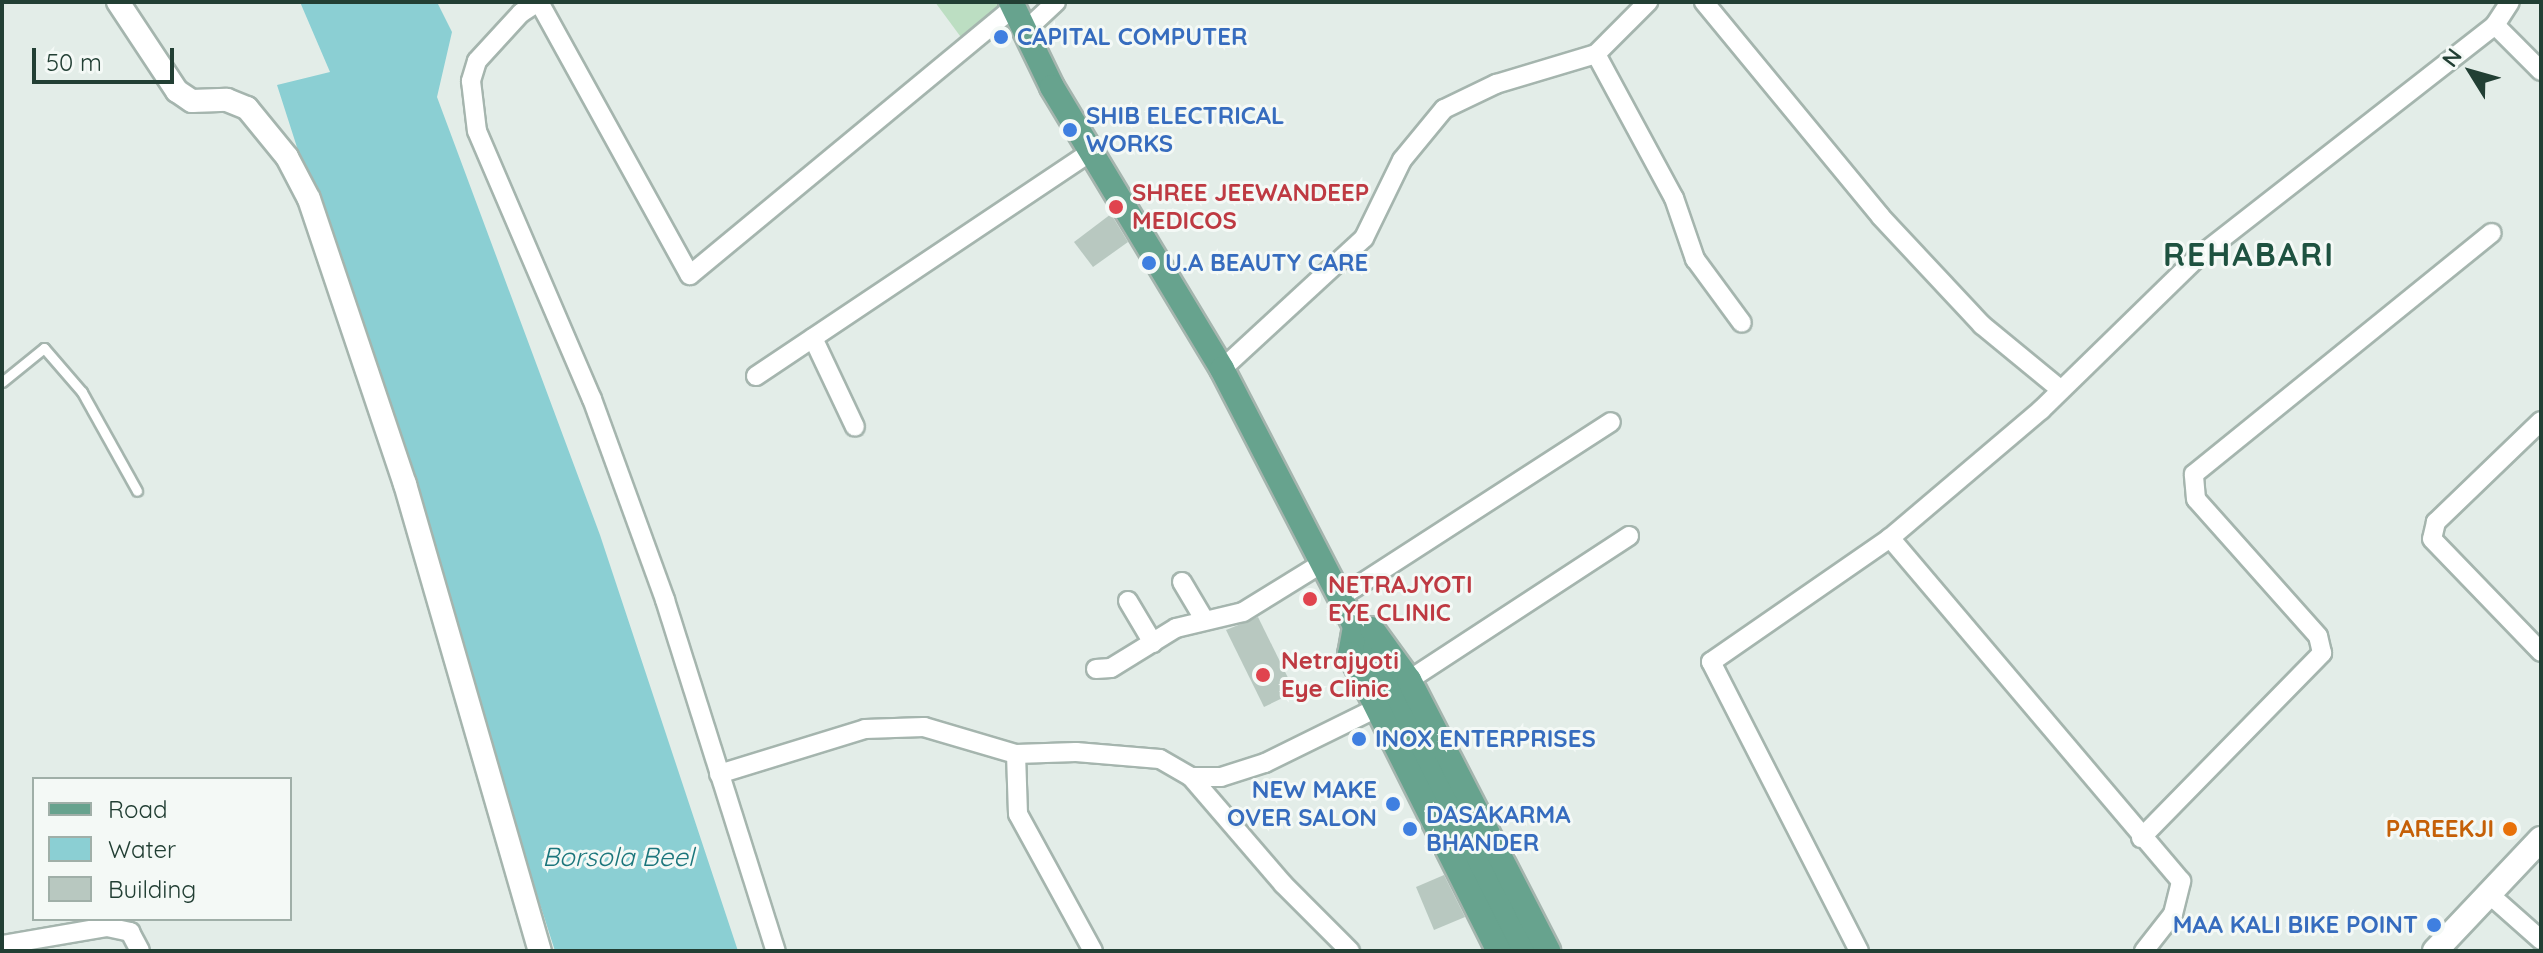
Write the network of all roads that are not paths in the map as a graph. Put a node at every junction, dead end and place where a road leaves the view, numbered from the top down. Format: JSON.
{"nodes":[{"id":1,"x":118,"y":2,"type":"edge"},
{"id":2,"x":538,"y":2,"type":"edge"},
{"id":3,"x":1056,"y":2,"type":"edge"},
{"id":4,"x":1648,"y":2,"type":"edge"},
{"id":5,"x":1704,"y":2,"type":"edge"},
{"id":6,"x":2510,"y":2,"type":"edge"},
{"id":7,"x":1012,"y":4,"type":"edge"},
{"id":8,"x":2495,"y":25,"type":"junction"},
{"id":9,"x":1026,"y":30,"type":"junction"},
{"id":10,"x":1596,"y":54,"type":"junction"},
{"id":11,"x":2541,"y":71,"type":"edge"},
{"id":12,"x":1090,"y":152,"type":"junction"},
{"id":13,"x":2492,"y":233,"type":"dead end"},
{"id":14,"x":1742,"y":323,"type":"dead end"},
{"id":15,"x":813,"y":338,"type":"junction"},
{"id":16,"x":1222,"y":369,"type":"junction"},
{"id":17,"x":756,"y":376,"type":"dead end"},
{"id":18,"x":2,"y":382,"type":"edge"},
{"id":19,"x":2061,"y":390,"type":"junction"},
{"id":20,"x":2541,"y":421,"type":"edge"},
{"id":21,"x":1611,"y":422,"type":"dead end"},
{"id":22,"x":855,"y":427,"type":"dead end"},
{"id":23,"x":137,"y":491,"type":"dead end"},
{"id":24,"x":1629,"y":536,"type":"dead end"},
{"id":25,"x":1890,"y":538,"type":"junction"},
{"id":26,"x":1324,"y":562,"type":"junction"},
{"id":27,"x":1182,"y":582,"type":"dead end"},
{"id":28,"x":1342,"y":596,"type":"junction"},
{"id":29,"x":1128,"y":601,"type":"dead end"},
{"id":30,"x":1204,"y":619,"type":"junction"},
{"id":31,"x":1356,"y":621,"type":"junction"},
{"id":32,"x":1153,"y":643,"type":"junction"},
{"id":33,"x":2541,"y":652,"type":"edge"},
{"id":34,"x":1096,"y":669,"type":"dead end"},
{"id":35,"x":1409,"y":680,"type":"junction"},
{"id":36,"x":1379,"y":707,"type":"junction"},
{"id":37,"x":1016,"y":754,"type":"junction"},
{"id":38,"x":719,"y":774,"type":"junction"},
{"id":39,"x":1191,"y":777,"type":"junction"},
{"id":40,"x":2141,"y":838,"type":"junction"},
{"id":41,"x":2541,"y":839,"type":"edge"},
{"id":42,"x":2489,"y":894,"type":"junction"},
{"id":43,"x":2541,"y":940,"type":"edge"},
{"id":44,"x":2,"y":945,"type":"edge"},
{"id":45,"x":140,"y":951,"type":"edge"},
{"id":46,"x":540,"y":951,"type":"edge"},
{"id":47,"x":776,"y":951,"type":"edge"},
{"id":48,"x":1093,"y":951,"type":"edge"},
{"id":49,"x":1350,"y":951,"type":"edge"},
{"id":50,"x":1499,"y":951,"type":"edge"},
{"id":51,"x":1523,"y":951,"type":"edge"},
{"id":52,"x":1548,"y":951,"type":"edge"},
{"id":53,"x":1859,"y":951,"type":"edge"},
{"id":54,"x":2144,"y":951,"type":"edge"},
{"id":55,"x":2435,"y":951,"type":"edge"}],
"edges":[{"from":1,"to":46,"type":"street"},
{"from":2,"to":7,"type":"street"},
{"from":2,"to":38,"type":"street"},
{"from":3,"to":9,"type":"street"},
{"from":4,"to":10,"type":"street"},
{"from":5,"to":19,"type":"street"},
{"from":6,"to":8,"type":"street"},
{"from":7,"to":9,"type":"main road"},
{"from":8,"to":11,"type":"street"},
{"from":8,"to":19,"type":"street"},
{"from":9,"to":12,"type":"main road"},
{"from":10,"to":14,"type":"street"},
{"from":10,"to":16,"type":"street"},
{"from":12,"to":15,"type":"street"},
{"from":12,"to":16,"type":"main road"},
{"from":13,"to":40,"type":"street"},
{"from":15,"to":17,"type":"street"},
{"from":15,"to":22,"type":"street"},
{"from":16,"to":26,"type":"main road"},
{"from":18,"to":23,"type":"lane"},
{"from":19,"to":25,"type":"street"},
{"from":20,"to":33,"type":"street"},
{"from":21,"to":28,"type":"street"},
{"from":24,"to":35,"type":"street"},
{"from":25,"to":40,"type":"street"},
{"from":25,"to":53,"type":"street"},
{"from":26,"to":28,"type":"main road"},
{"from":26,"to":30,"type":"street"},
{"from":27,"to":30,"type":"street"},
{"from":28,"to":31,"type":"main road"},
{"from":29,"to":32,"type":"street"},
{"from":30,"to":32,"type":"street"},
{"from":31,"to":35,"type":"main road"},
{"from":31,"to":36,"type":"main road"},
{"from":31,"to":51,"type":"main road"},
{"from":32,"to":34,"type":"street"},
{"from":35,"to":52,"type":"main road"},
{"from":36,"to":39,"type":"street"},
{"from":36,"to":50,"type":"main road"},
{"from":37,"to":38,"type":"street"},
{"from":37,"to":39,"type":"street"},
{"from":37,"to":48,"type":"street"},
{"from":38,"to":47,"type":"street"},
{"from":39,"to":49,"type":"street"},
{"from":40,"to":54,"type":"street"},
{"from":41,"to":42,"type":"main road"},
{"from":42,"to":43,"type":"street"},
{"from":42,"to":55,"type":"main road"},
{"from":44,"to":45,"type":"street"}]}
